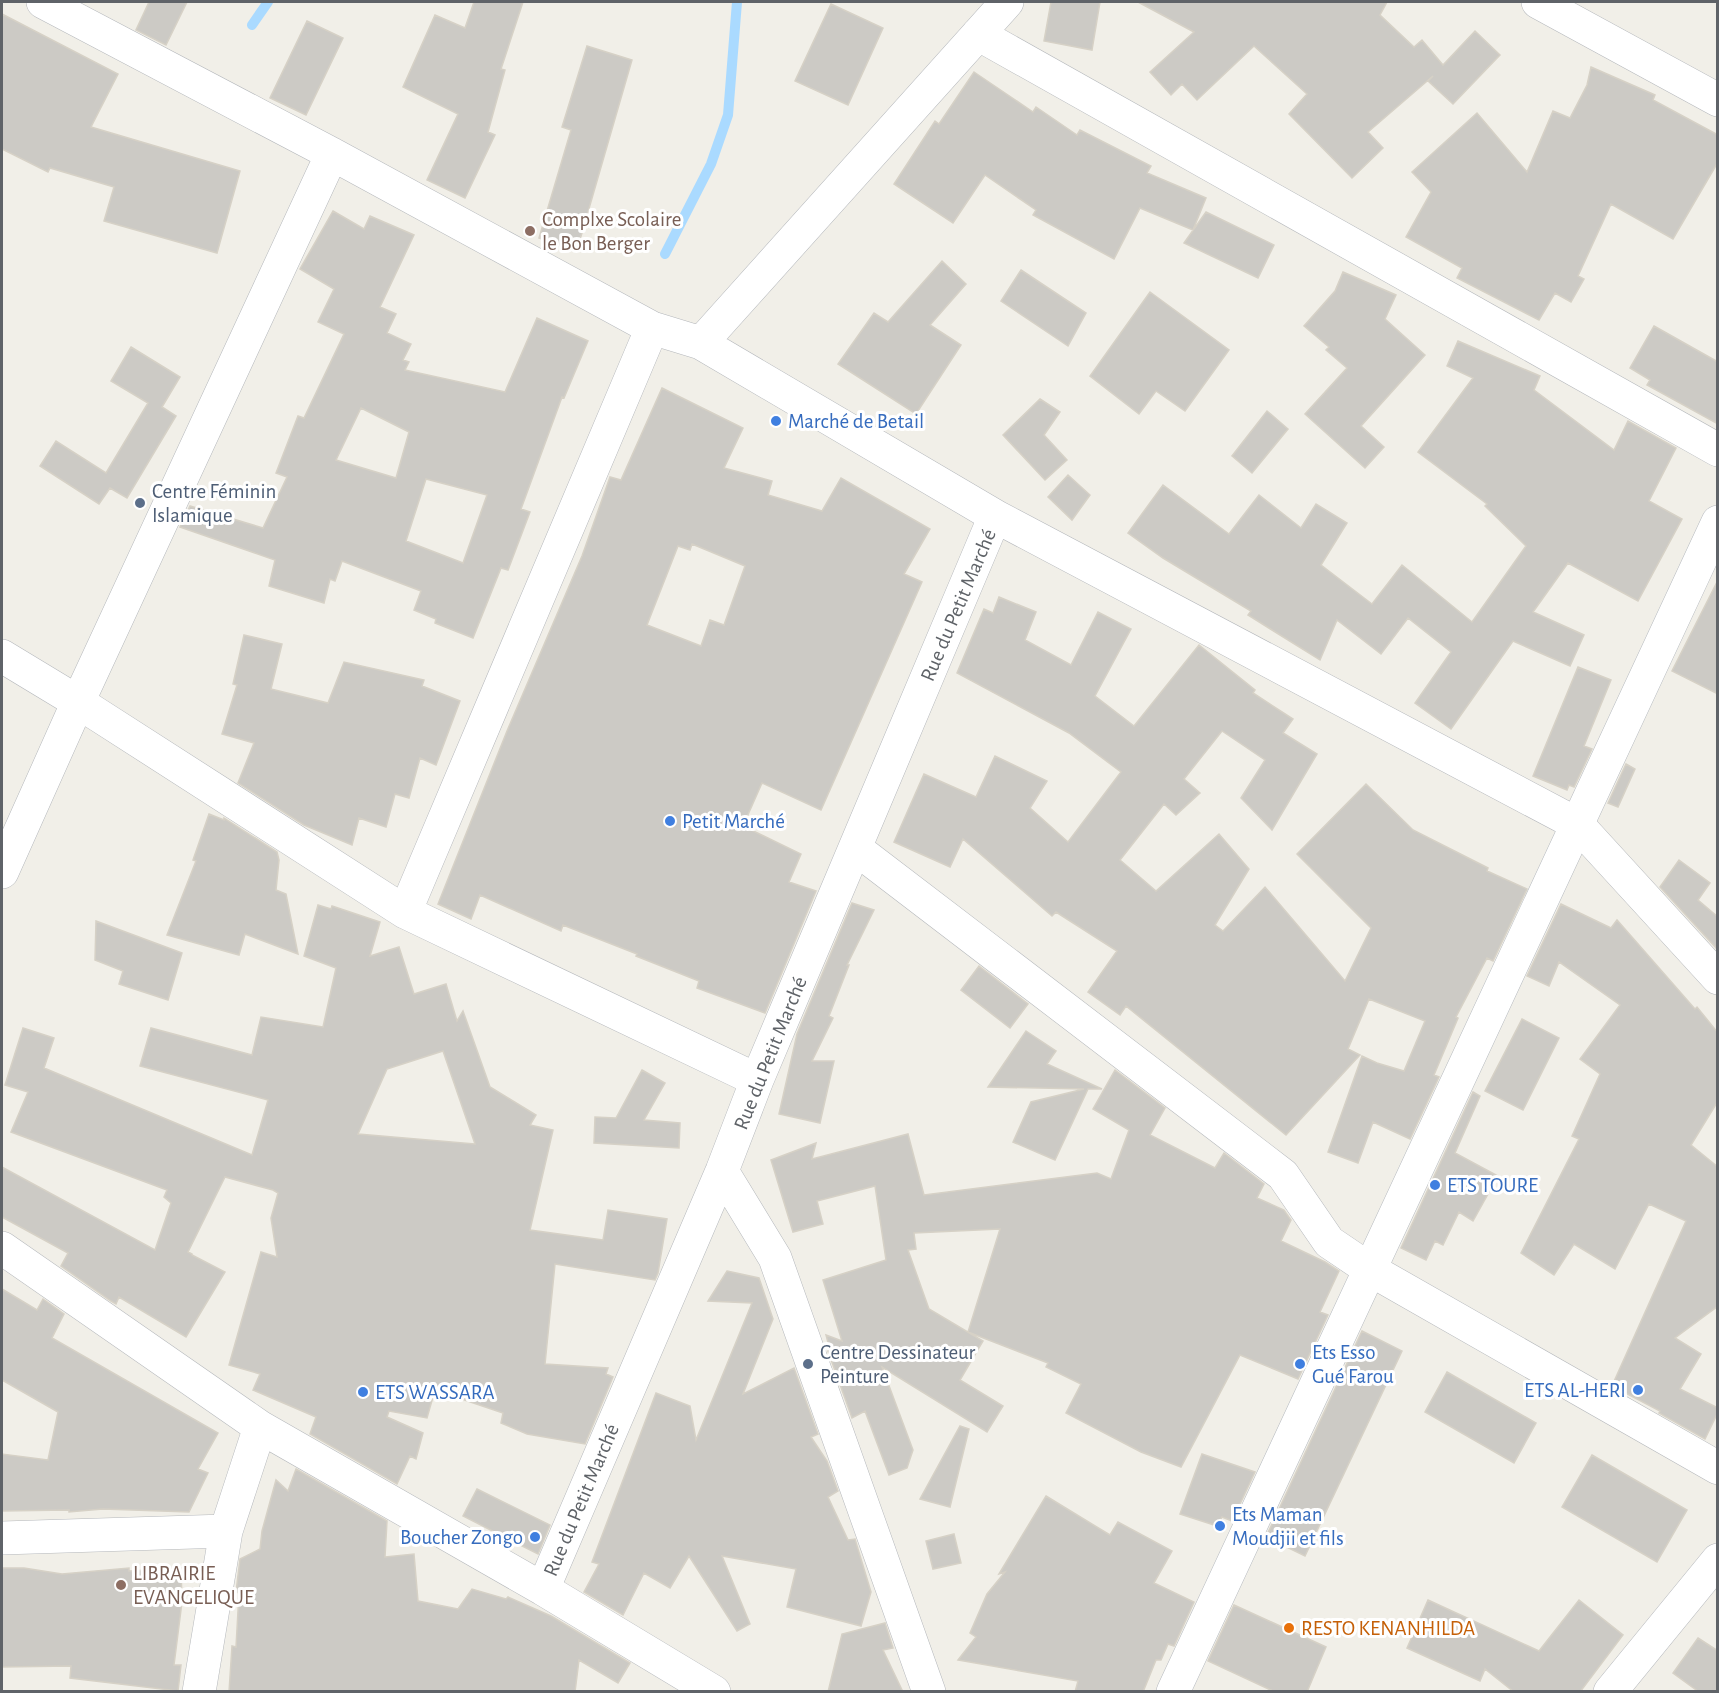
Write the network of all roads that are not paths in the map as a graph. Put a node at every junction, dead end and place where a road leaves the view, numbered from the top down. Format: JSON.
{"nodes":[{"id":1,"x":43,"y":2,"type":"edge"},
{"id":2,"x":1007,"y":2,"type":"edge"},
{"id":3,"x":1538,"y":2,"type":"edge"},
{"id":4,"x":978,"y":34,"type":"junction"},
{"id":5,"x":1718,"y":100,"type":"edge"},
{"id":6,"x":332,"y":154,"type":"junction"},
{"id":7,"x":652,"y":328,"type":"junction"},
{"id":8,"x":701,"y":343,"type":"junction"},
{"id":9,"x":1718,"y":450,"type":"edge"},
{"id":10,"x":995,"y":516,"type":"junction"},
{"id":11,"x":1718,"y":522,"type":"edge"},
{"id":12,"x":2,"y":656,"type":"edge"},
{"id":13,"x":78,"y":702,"type":"junction"},
{"id":14,"x":1577,"y":824,"type":"junction"},
{"id":15,"x":855,"y":848,"type":"junction"},
{"id":16,"x":2,"y":872,"type":"edge"},
{"id":17,"x":405,"y":912,"type":"junction"},
{"id":18,"x":1718,"y":978,"type":"edge"},
{"id":19,"x":757,"y":1080,"type":"junction"},
{"id":20,"x":722,"y":1171,"type":"junction"},
{"id":21,"x":2,"y":1248,"type":"edge"},
{"id":22,"x":1370,"y":1269,"type":"junction"},
{"id":23,"x":260,"y":1427,"type":"junction"},
{"id":24,"x":1718,"y":1468,"type":"edge"},
{"id":25,"x":226,"y":1531,"type":"junction"},
{"id":26,"x":2,"y":1538,"type":"edge"},
{"id":27,"x":1718,"y":1560,"type":"edge"},
{"id":28,"x":543,"y":1589,"type":"junction"},
{"id":29,"x":199,"y":1692,"type":"edge"},
{"id":30,"x":714,"y":1692,"type":"edge"},
{"id":31,"x":929,"y":1692,"type":"edge"},
{"id":32,"x":1173,"y":1692,"type":"edge"},
{"id":33,"x":1610,"y":1692,"type":"edge"}],
"edges":[{"from":1,"to":6,"type":"street"},
{"from":2,"to":4,"type":"street"},
{"from":3,"to":5,"type":"street"},
{"from":4,"to":8,"type":"street"},
{"from":4,"to":9,"type":"street"},
{"from":6,"to":7,"type":"street"},
{"from":6,"to":13,"type":"street"},
{"from":7,"to":8,"type":"street"},
{"from":7,"to":17,"type":"street"},
{"from":8,"to":10,"type":"street"},
{"from":10,"to":14,"type":"street"},
{"from":10,"to":15,"type":"street","name":"Rue du Petit Marché"},
{"from":11,"to":14,"type":"street"},
{"from":12,"to":13,"type":"street"},
{"from":13,"to":16,"type":"street"},
{"from":13,"to":17,"type":"street"},
{"from":14,"to":18,"type":"street"},
{"from":14,"to":22,"type":"street"},
{"from":15,"to":19,"type":"street","name":"Rue du Petit Marché"},
{"from":15,"to":22,"type":"street"},
{"from":17,"to":19,"type":"street"},
{"from":19,"to":20,"type":"street","name":"Rue du Petit Marché"},
{"from":20,"to":28,"type":"street","name":"Rue du Petit Marché"},
{"from":20,"to":31,"type":"street"},
{"from":21,"to":23,"type":"street"},
{"from":22,"to":24,"type":"street"},
{"from":22,"to":32,"type":"street"},
{"from":23,"to":25,"type":"street"},
{"from":23,"to":28,"type":"street"},
{"from":25,"to":26,"type":"street"},
{"from":25,"to":29,"type":"street"},
{"from":27,"to":33,"type":"street"},
{"from":28,"to":30,"type":"street"}]}
